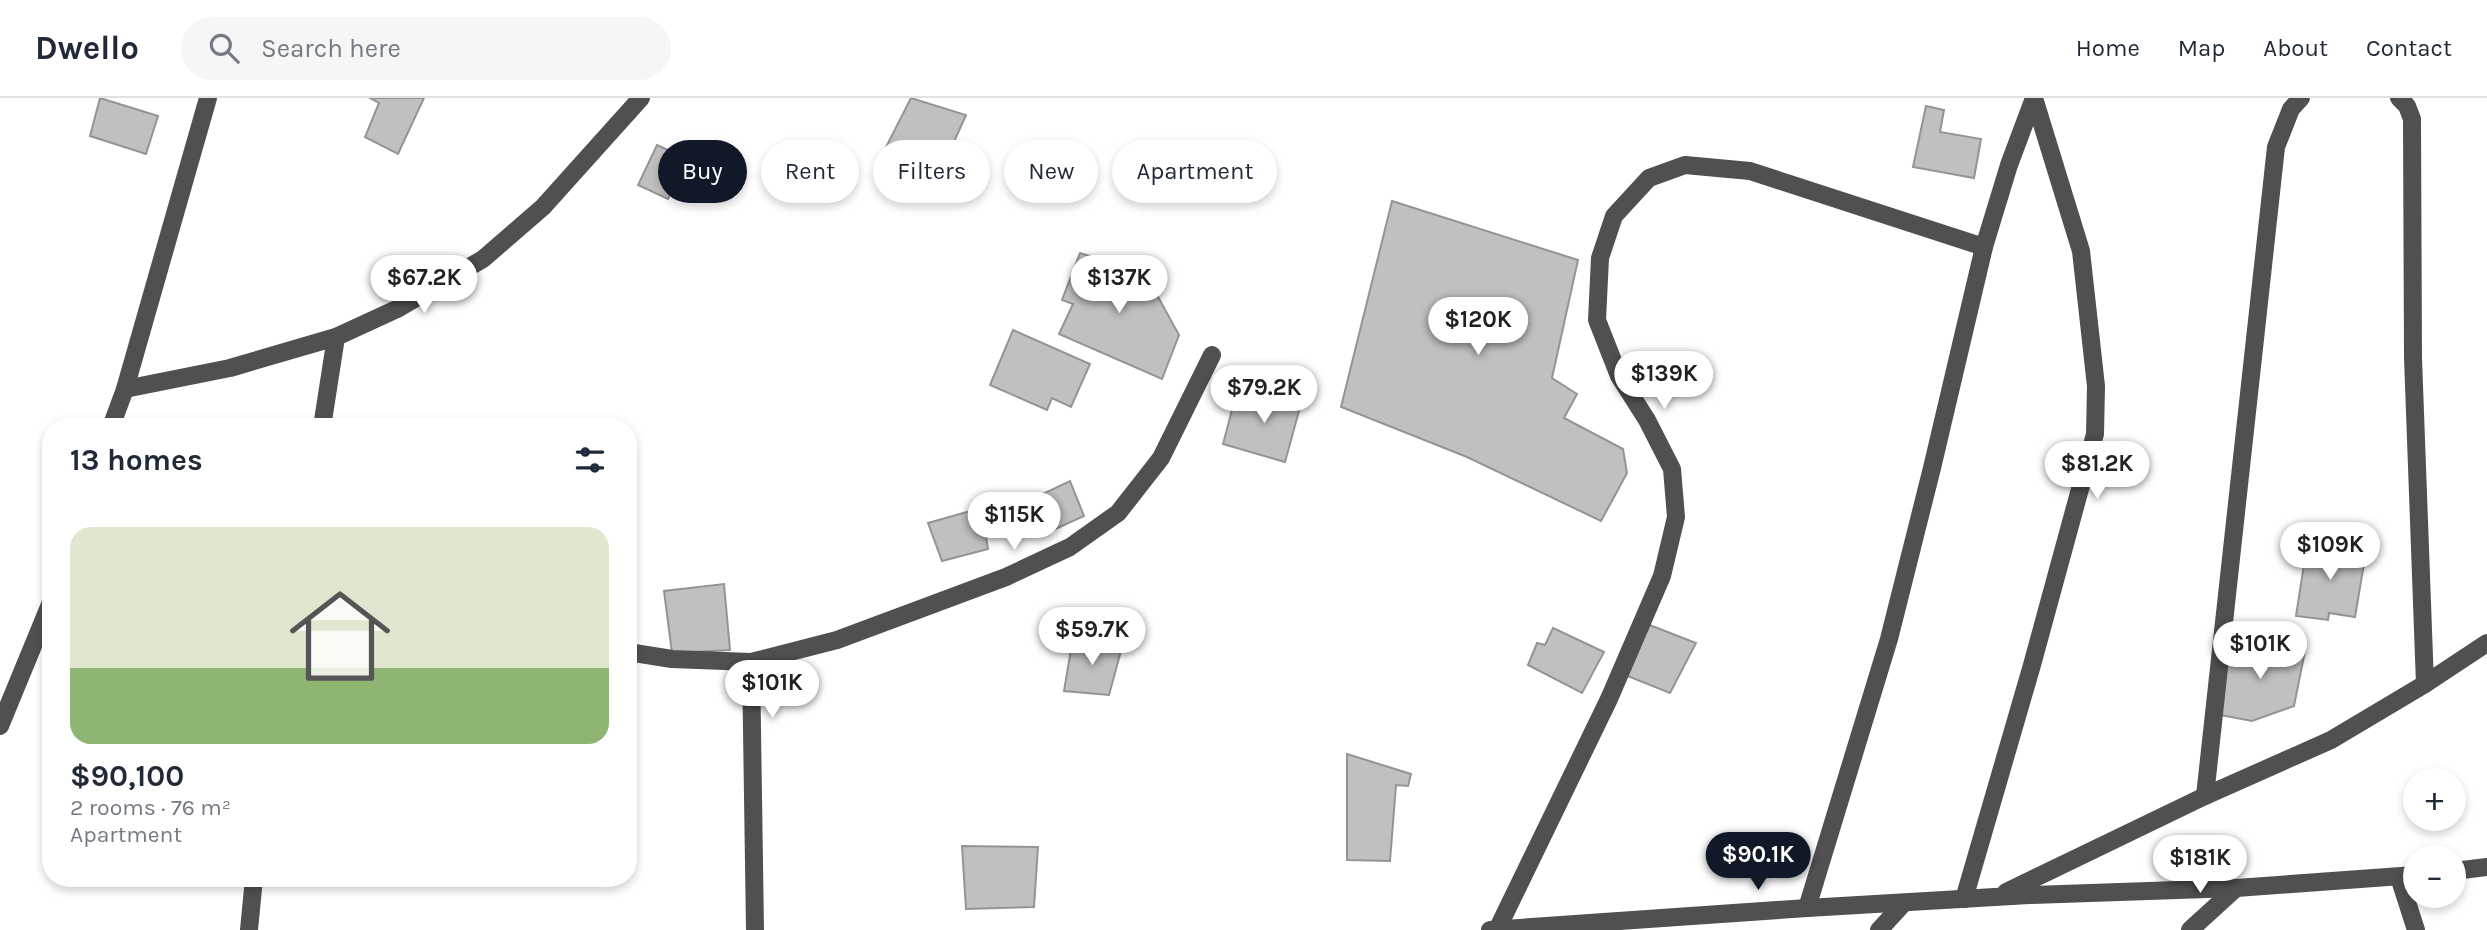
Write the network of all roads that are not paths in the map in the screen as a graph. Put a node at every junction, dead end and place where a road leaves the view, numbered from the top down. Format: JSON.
{"nodes":[{"id":1,"x":208,"y":98,"type":"edge"},
{"id":2,"x":641,"y":98,"type":"edge"},
{"id":3,"x":2034,"y":98,"type":"edge"},
{"id":4,"x":2301,"y":98,"type":"edge"},
{"id":5,"x":2399,"y":98,"type":"edge"},
{"id":6,"x":1983,"y":247,"type":"junction"},
{"id":7,"x":336,"y":337,"type":"junction"},
{"id":8,"x":1212,"y":355,"type":"dead end"},
{"id":9,"x":125,"y":388,"type":"junction"},
{"id":10,"x":114,"y":418,"type":"edge"},
{"id":11,"x":323,"y":418,"type":"edge"},
{"id":12,"x":42,"y":624,"type":"edge"},
{"id":13,"x":2487,"y":643,"type":"edge"},
{"id":14,"x":637,"y":653,"type":"edge"},
{"id":15,"x":751,"y":662,"type":"junction"},
{"id":16,"x":2425,"y":684,"type":"junction"},
{"id":17,"x":0,"y":726,"type":"edge"},
{"id":18,"x":2205,"y":796,"type":"junction"},
{"id":19,"x":2487,"y":867,"type":"edge"},
{"id":20,"x":2466,"y":870,"type":"edge"},
{"id":21,"x":2403,"y":876,"type":"edge"},
{"id":22,"x":253,"y":887,"type":"edge"},
{"id":23,"x":2236,"y":888,"type":"junction"},
{"id":24,"x":1996,"y":897,"type":"junction"},
{"id":25,"x":1964,"y":899,"type":"junction"},
{"id":26,"x":1904,"y":903,"type":"junction"},
{"id":27,"x":1807,"y":908,"type":"junction"},
{"id":28,"x":2412,"y":908,"type":"edge"},
{"id":29,"x":249,"y":930,"type":"edge"},
{"id":30,"x":755,"y":930,"type":"edge"},
{"id":31,"x":1490,"y":930,"type":"edge"},
{"id":32,"x":1497,"y":930,"type":"edge"},
{"id":33,"x":1879,"y":930,"type":"edge"},
{"id":34,"x":2190,"y":930,"type":"edge"},
{"id":35,"x":2416,"y":930,"type":"edge"}],
"edges":[{"from":1,"to":9,"type":"street"},
{"from":2,"to":7,"type":"street"},
{"from":3,"to":6,"type":"street"},
{"from":3,"to":25,"type":"street"},
{"from":4,"to":18,"type":"street"},
{"from":5,"to":16,"type":"street"},
{"from":6,"to":27,"type":"street"},
{"from":6,"to":32,"type":"street"},
{"from":7,"to":9,"type":"street"},
{"from":7,"to":11,"type":"street"},
{"from":8,"to":15,"type":"street"},
{"from":9,"to":10,"type":"street"},
{"from":12,"to":17,"type":"street"},
{"from":13,"to":16,"type":"street"},
{"from":14,"to":15,"type":"street"},
{"from":15,"to":30,"type":"street"},
{"from":16,"to":18,"type":"street"},
{"from":18,"to":24,"type":"street"},
{"from":19,"to":20,"type":"street"},
{"from":21,"to":23,"type":"street"},
{"from":22,"to":29,"type":"street"},
{"from":23,"to":24,"type":"street"},
{"from":23,"to":34,"type":"street"},
{"from":24,"to":25,"type":"street"},
{"from":25,"to":26,"type":"street"},
{"from":26,"to":27,"type":"street"},
{"from":26,"to":33,"type":"street"},
{"from":27,"to":32,"type":"street"},
{"from":28,"to":35,"type":"street"},
{"from":31,"to":32,"type":"street"}]}
